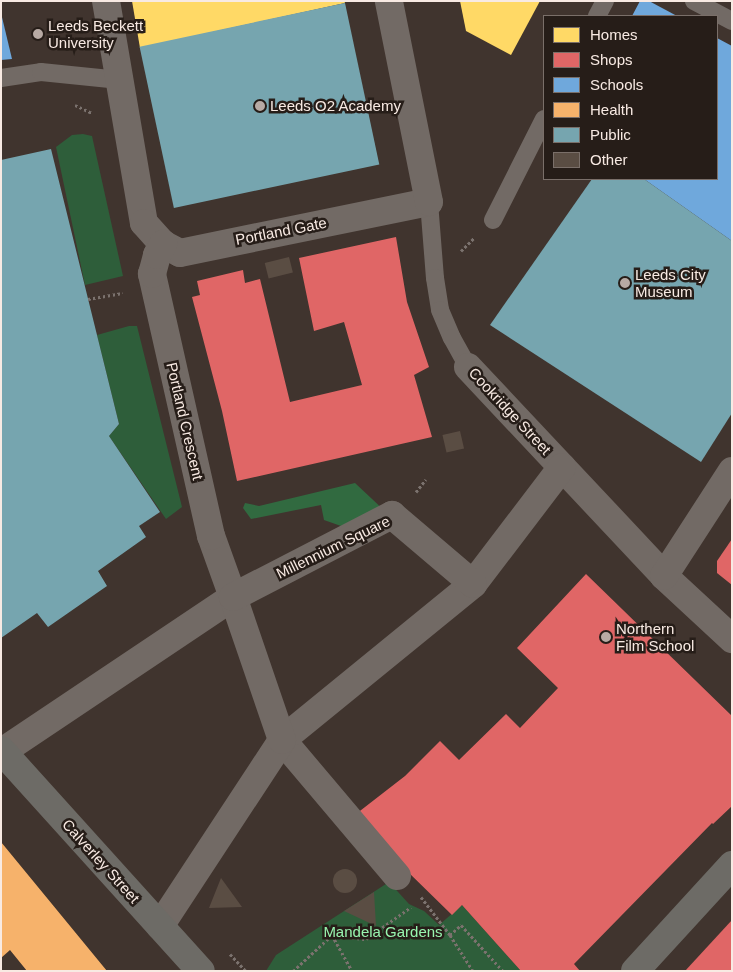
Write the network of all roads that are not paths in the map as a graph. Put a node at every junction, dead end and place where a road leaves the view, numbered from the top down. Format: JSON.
{"nodes":[{"id":1,"x":106,"y":1,"type":"edge"},
{"id":2,"x":389,"y":1,"type":"edge"},
{"id":3,"x":605,"y":1,"type":"edge"},
{"id":4,"x":694,"y":1,"type":"edge"},
{"id":5,"x":598,"y":15,"type":"edge"},
{"id":6,"x":732,"y":21,"type":"edge"},
{"id":7,"x":1,"y":78,"type":"edge"},
{"id":8,"x":120,"y":80,"type":"junction"},
{"id":9,"x":543,"y":121,"type":"edge"},
{"id":10,"x":429,"y":202,"type":"junction"},
{"id":11,"x":493,"y":220,"type":"road end"},
{"id":12,"x":163,"y":244,"type":"junction"},
{"id":13,"x":468,"y":367,"type":"joint"},
{"id":14,"x":562,"y":467,"type":"junction"},
{"id":15,"x":732,"y":471,"type":"edge"},
{"id":16,"x":664,"y":576,"type":"junction"},
{"id":17,"x":473,"y":584,"type":"junction"},
{"id":18,"x":233,"y":597,"type":"junction"},
{"id":19,"x":732,"y":639,"type":"edge"},
{"id":20,"x":282,"y":740,"type":"junction"},
{"id":21,"x":2,"y":750,"type":"edge"},
{"id":22,"x":732,"y":864,"type":"edge"},
{"id":23,"x":397,"y":876,"type":"road end"},
{"id":24,"x":160,"y":926,"type":"junction"},
{"id":25,"x":201,"y":971,"type":"edge"},
{"id":26,"x":635,"y":971,"type":"edge"}],
"edges":[{"from":1,"to":8,"type":"street"},
{"from":2,"to":10,"type":"street","name":"Cookridge Street"},
{"from":3,"to":5,"type":"lane"},
{"from":4,"to":6,"type":"lane"},
{"from":7,"to":8,"type":"lane"},
{"from":8,"to":12,"type":"street","name":"Portland Gate"},
{"from":9,"to":11,"type":"lane"},
{"from":10,"to":12,"type":"street","name":"Portland Gate"},
{"from":10,"to":13,"type":"lane","name":"Cookridge Street"},
{"from":12,"to":18,"type":"street","name":"Portland Crescent"},
{"from":13,"to":14,"type":"street","name":"Cookridge Street"},
{"from":14,"to":16,"type":"street","name":"Cookridge Street"},
{"from":14,"to":17,"type":"street"},
{"from":15,"to":16,"type":"street"},
{"from":16,"to":19,"type":"street","name":"Cookridge Street"},
{"from":17,"to":18,"type":"street","name":"Millennium Square"},
{"from":17,"to":20,"type":"street"},
{"from":18,"to":20,"type":"street"},
{"from":18,"to":21,"type":"street","name":"Millennium Square"},
{"from":20,"to":23,"type":"street"},
{"from":20,"to":24,"type":"street"},
{"from":21,"to":24,"type":"street","name":"Calverley Street"},
{"from":22,"to":26,"type":"street"},
{"from":24,"to":25,"type":"street","name":"Calverley Street"}]}
